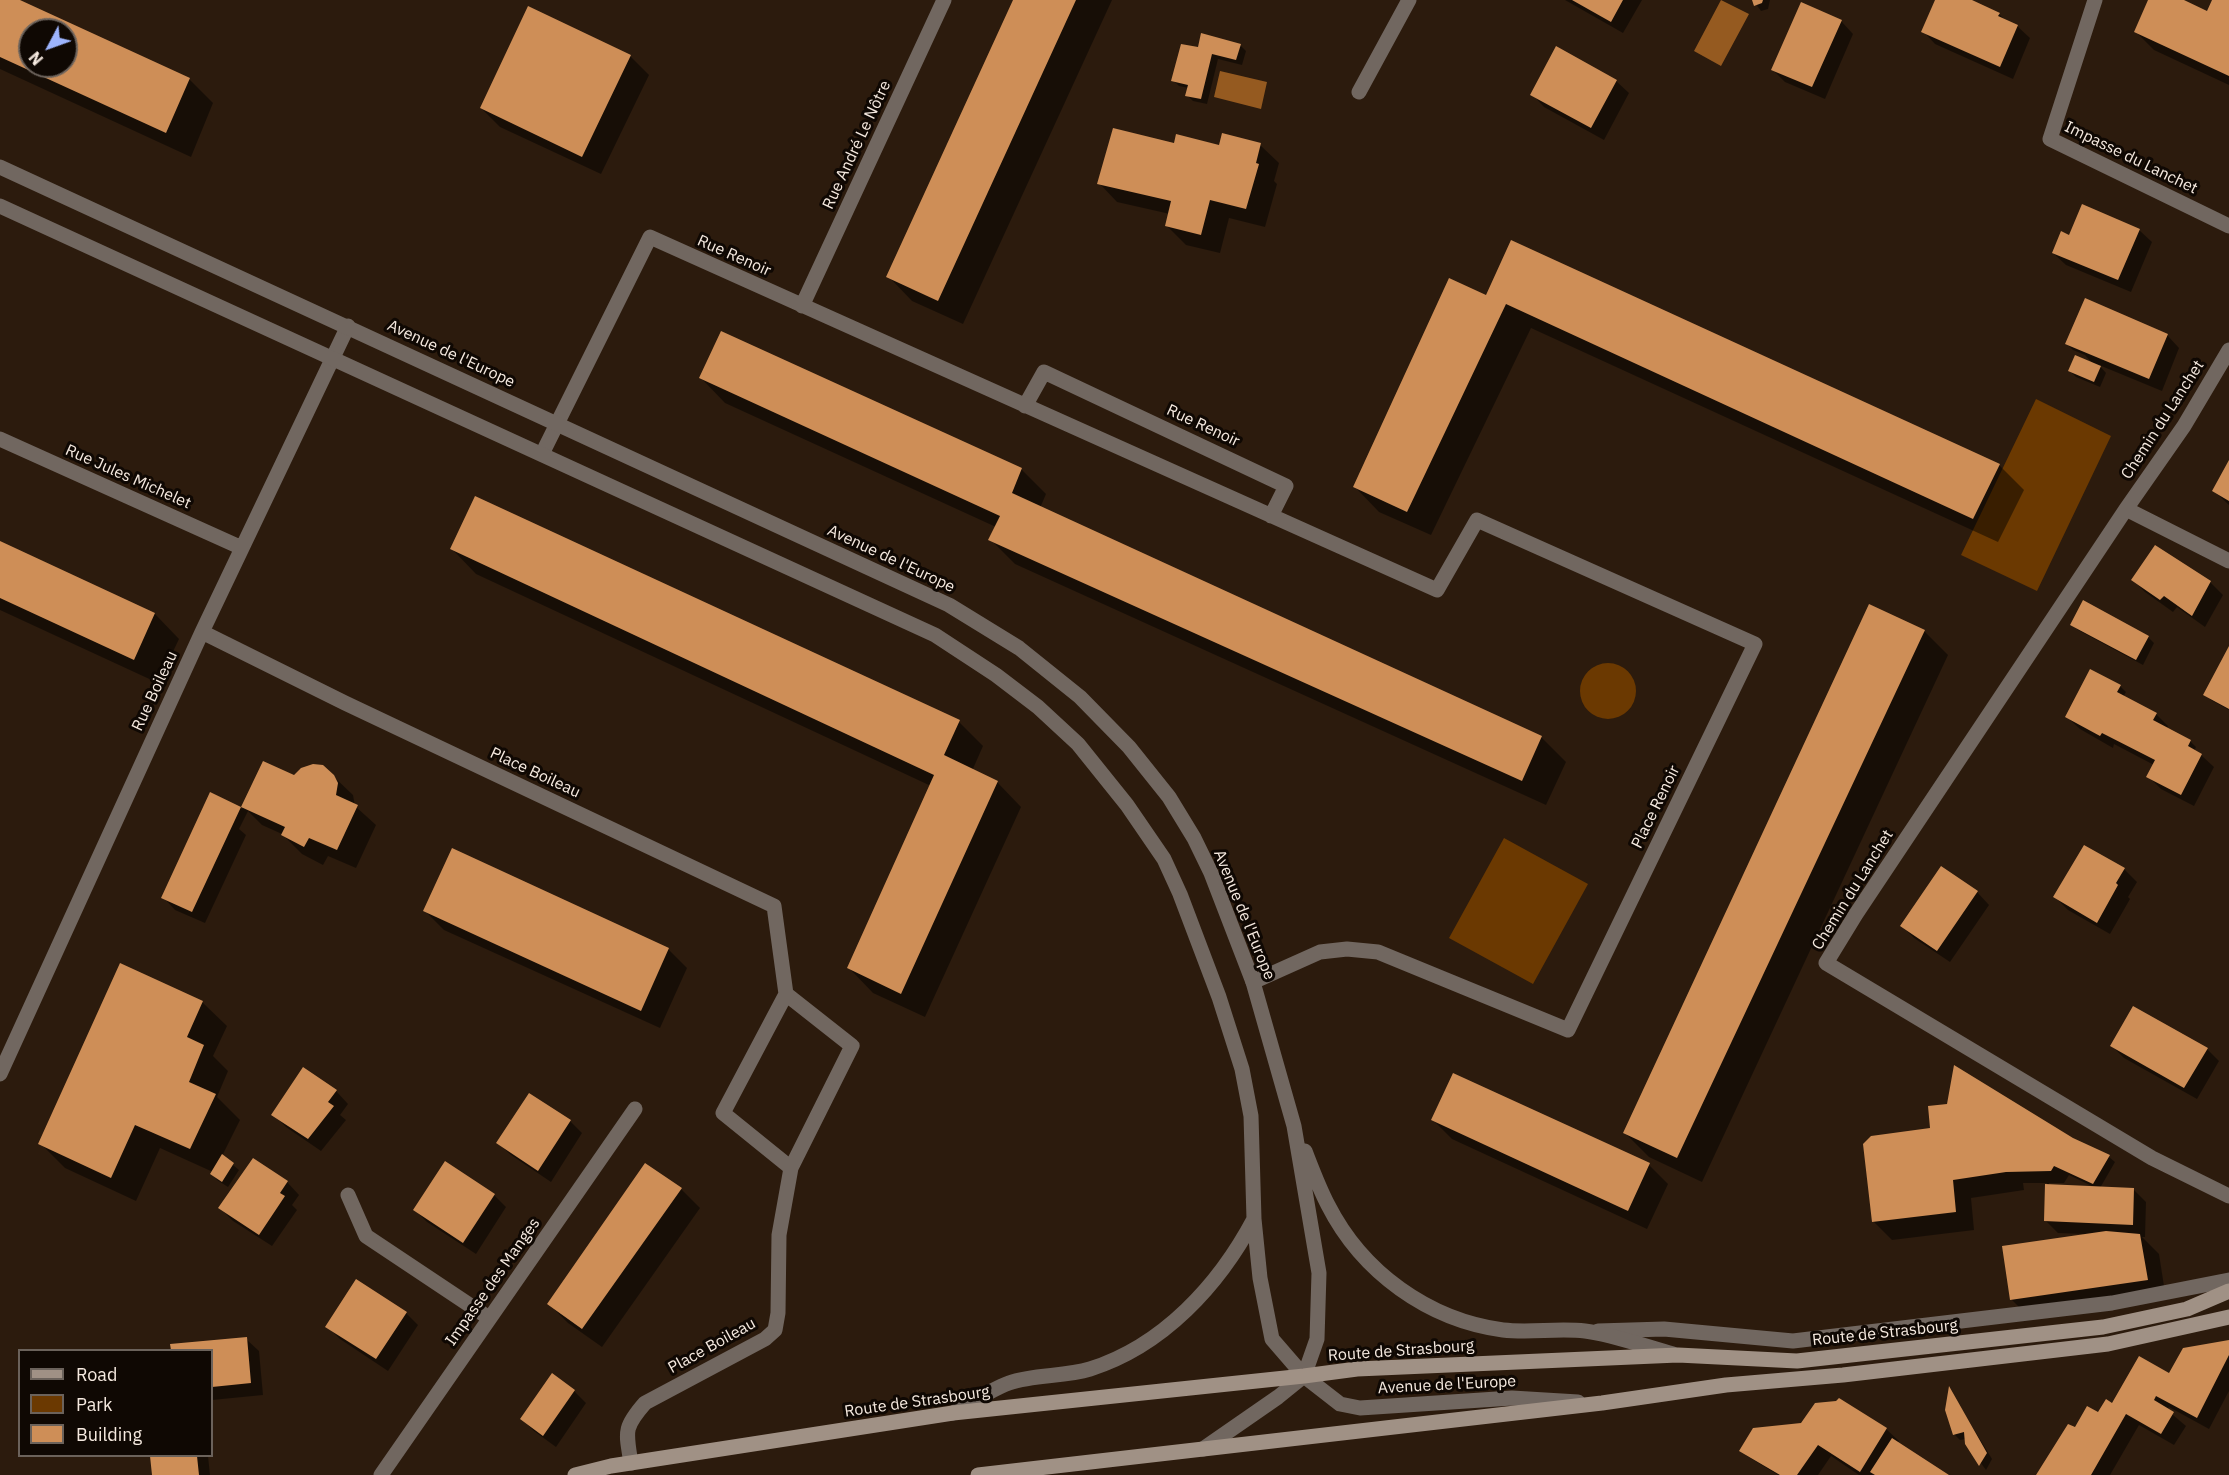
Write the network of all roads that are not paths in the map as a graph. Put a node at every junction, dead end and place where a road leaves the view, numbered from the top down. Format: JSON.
{"nodes":[{"id":1,"x":944,"y":0,"type":"edge"},
{"id":2,"x":1409,"y":0,"type":"edge"},
{"id":3,"x":2095,"y":0,"type":"edge"},
{"id":4,"x":1359,"y":92,"type":"dead end"},
{"id":5,"x":0,"y":166,"type":"edge"},
{"id":6,"x":0,"y":206,"type":"edge"},
{"id":7,"x":2229,"y":226,"type":"edge"},
{"id":8,"x":802,"y":306,"type":"junction"},
{"id":9,"x":348,"y":326,"type":"junction"},
{"id":10,"x":2229,"y":350,"type":"edge"},
{"id":11,"x":333,"y":358,"type":"junction"},
{"id":12,"x":1025,"y":406,"type":"junction"},
{"id":13,"x":557,"y":423,"type":"junction"},
{"id":14,"x":0,"y":439,"type":"edge"},
{"id":15,"x":542,"y":454,"type":"junction"},
{"id":16,"x":2126,"y":509,"type":"junction"},
{"id":17,"x":1271,"y":516,"type":"junction"},
{"id":18,"x":242,"y":548,"type":"junction"},
{"id":19,"x":2229,"y":561,"type":"edge"},
{"id":20,"x":1437,"y":590,"type":"joint"},
{"id":21,"x":202,"y":632,"type":"junction"},
{"id":22,"x":1253,"y":982,"type":"junction"},
{"id":23,"x":786,"y":994,"type":"junction"},
{"id":24,"x":0,"y":1074,"type":"edge"},
{"id":25,"x":635,"y":1109,"type":"dead end"},
{"id":26,"x":1294,"y":1126,"type":"junction"},
{"id":27,"x":791,"y":1168,"type":"junction"},
{"id":28,"x":348,"y":1195,"type":"dead end"},
{"id":29,"x":2229,"y":1196,"type":"edge"},
{"id":30,"x":1254,"y":1219,"type":"junction"},
{"id":31,"x":2229,"y":1281,"type":"edge"},
{"id":32,"x":2229,"y":1291,"type":"edge"},
{"id":33,"x":2229,"y":1317,"type":"edge"},
{"id":34,"x":489,"y":1318,"type":"junction"},
{"id":35,"x":1586,"y":1331,"type":"junction"},
{"id":36,"x":1678,"y":1355,"type":"junction"},
{"id":37,"x":1304,"y":1376,"type":"junction"},
{"id":38,"x":1602,"y":1403,"type":"junction"},
{"id":39,"x":953,"y":1413,"type":"junction"},
{"id":40,"x":1203,"y":1449,"type":"junction"},
{"id":41,"x":632,"y":1463,"type":"junction"},
{"id":42,"x":381,"y":1475,"type":"edge"},
{"id":43,"x":575,"y":1475,"type":"edge"},
{"id":44,"x":978,"y":1475,"type":"edge"}],
"edges":[{"from":1,"to":8,"type":"street","name":"Rue André Le Nôtre"},
{"from":2,"to":4,"type":"street"},
{"from":3,"to":7,"type":"street","name":"Impasse du Lanchet"},
{"from":5,"to":9,"type":"street","name":"Avenue de l'Europe"},
{"from":6,"to":11,"type":"street","name":"Avenue de l'Europe"},
{"from":8,"to":12,"type":"street","name":"Rue Renoir"},
{"from":8,"to":13,"type":"street","name":"Rue Renoir"},
{"from":9,"to":11,"type":"street","name":"Rue Boileau"},
{"from":9,"to":13,"type":"street","name":"Avenue de l'Europe"},
{"from":10,"to":16,"type":"street","name":"Chemin du Lanchet"},
{"from":11,"to":15,"type":"street","name":"Avenue de l'Europe"},
{"from":11,"to":18,"type":"street","name":"Rue Boileau"},
{"from":12,"to":17,"type":"street","name":"Rue Renoir"},
{"from":12,"to":17,"type":"street","name":"Rue Renoir"},
{"from":13,"to":15,"type":"street","name":"Rue Renoir"},
{"from":13,"to":22,"type":"street","name":"Avenue de l'Europe"},
{"from":14,"to":18,"type":"street","name":"Rue Jules Michelet"},
{"from":15,"to":30,"type":"street","name":"Avenue de l'Europe"},
{"from":16,"to":19,"type":"street"},
{"from":16,"to":29,"type":"street","name":"Chemin du Lanchet"},
{"from":17,"to":20,"type":"street","name":"Rue Renoir"},
{"from":18,"to":21,"type":"street","name":"Rue Boileau"},
{"from":20,"to":22,"type":"street","name":"Place Renoir"},
{"from":21,"to":23,"type":"street","name":"Place Boileau"},
{"from":21,"to":24,"type":"street","name":"Rue Boileau"},
{"from":22,"to":26,"type":"street","name":"Avenue de l'Europe"},
{"from":23,"to":27,"type":"street","name":"Place Boileau"},
{"from":23,"to":27,"type":"street"},
{"from":25,"to":34,"type":"street","name":"Impasse des Manges"},
{"from":26,"to":35,"type":"street"},
{"from":26,"to":37,"type":"street","name":"Avenue de l'Europe"},
{"from":27,"to":41,"type":"street","name":"Place Boileau"},
{"from":28,"to":34,"type":"street"},
{"from":30,"to":37,"type":"street","name":"Avenue de l'Europe"},
{"from":30,"to":39,"type":"street"},
{"from":31,"to":35,"type":"street","name":"Route de Strasbourg"},
{"from":32,"to":36,"type":"main road","name":"Route de Strasbourg"},
{"from":33,"to":38,"type":"main road"},
{"from":34,"to":42,"type":"street","name":"Impasse des Manges"},
{"from":35,"to":36,"type":"street"},
{"from":36,"to":37,"type":"main road","name":"Route de Strasbourg"},
{"from":37,"to":38,"type":"street","name":"Avenue de l'Europe"},
{"from":37,"to":39,"type":"main road","name":"Route de Strasbourg"},
{"from":37,"to":40,"type":"street"},
{"from":38,"to":40,"type":"main road"},
{"from":39,"to":41,"type":"main road","name":"Route de Strasbourg"},
{"from":40,"to":44,"type":"main road"},
{"from":41,"to":43,"type":"main road","name":"Route de Strasbourg"}]}
